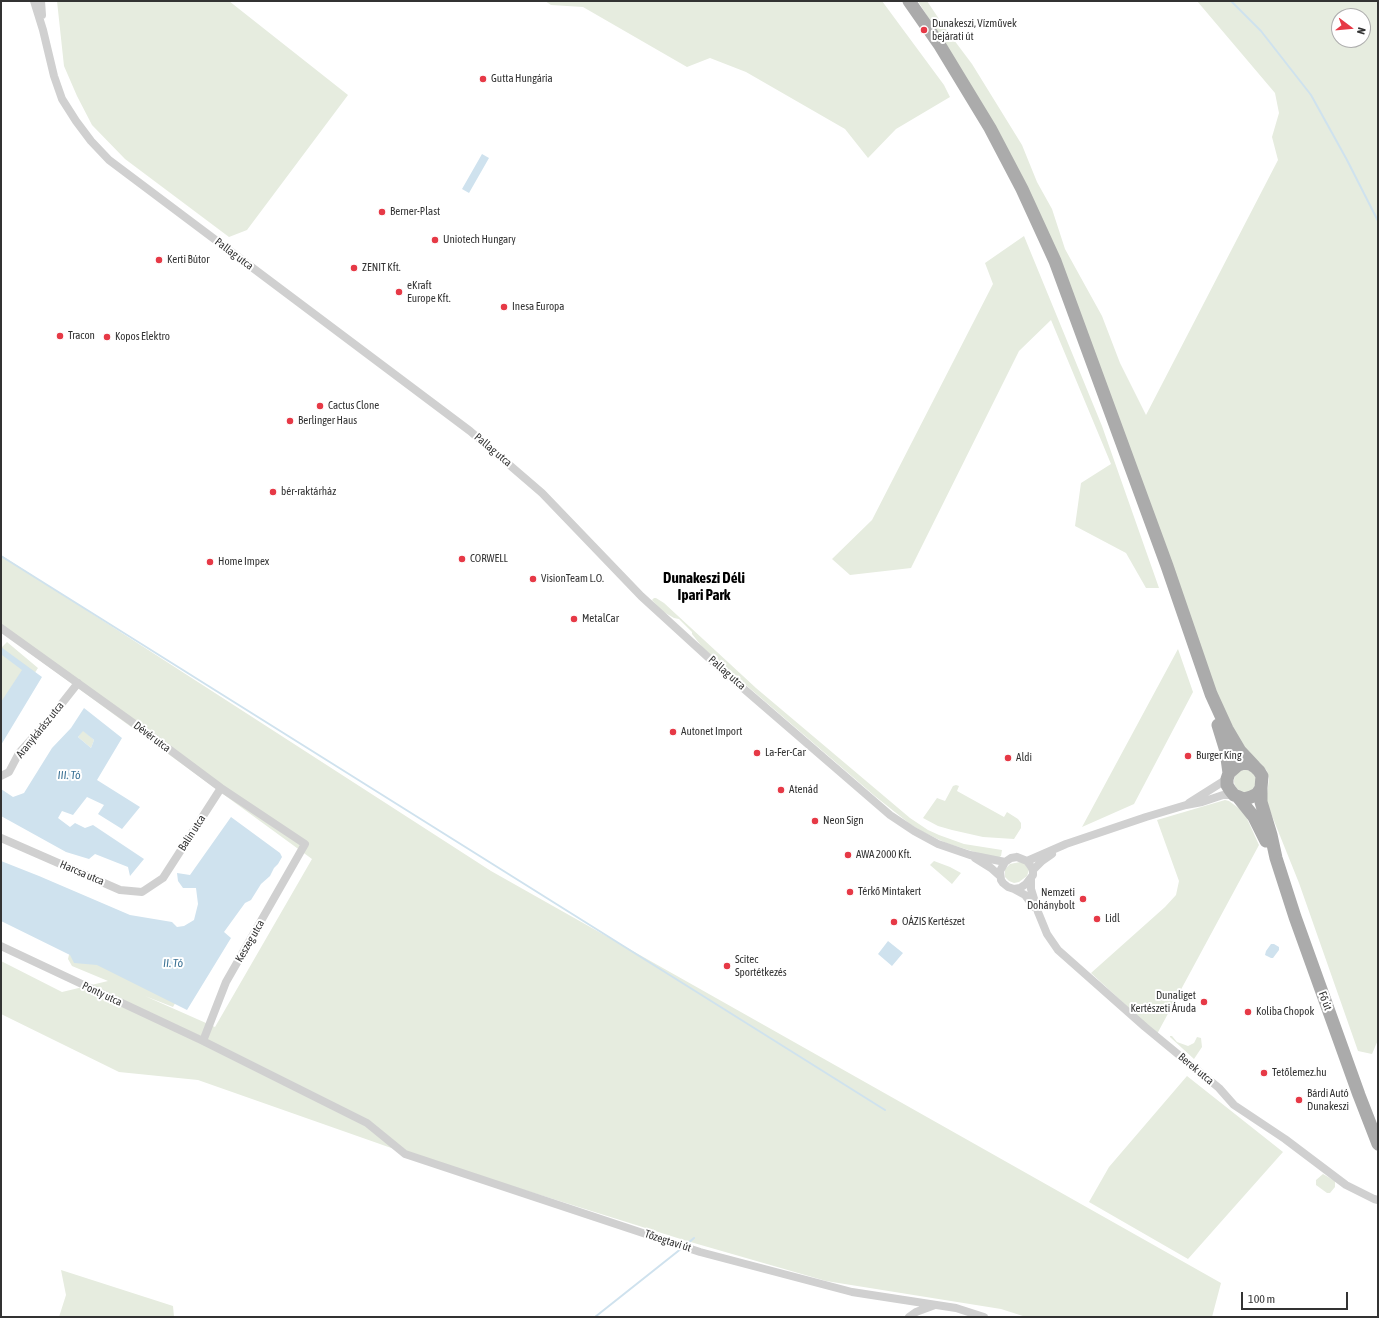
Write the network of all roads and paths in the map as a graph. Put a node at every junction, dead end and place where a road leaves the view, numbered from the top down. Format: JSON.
{"nodes":[{"id":1,"x":34,"y":1,"type":"edge"},
{"id":2,"x":41,"y":1,"type":"edge"},
{"id":3,"x":909,"y":1,"type":"edge"},
{"id":4,"x":43,"y":30,"type":"junction"},
{"id":5,"x":1,"y":628,"type":"edge"},
{"id":6,"x":78,"y":683,"type":"junction"},
{"id":7,"x":1211,"y":694,"type":"junction"},
{"id":8,"x":1255,"y":767,"type":"junction"},
{"id":9,"x":1,"y":776,"type":"edge"},
{"id":10,"x":1228,"y":776,"type":"junction"},
{"id":11,"x":221,"y":788,"type":"junction"},
{"id":12,"x":1260,"y":788,"type":"junction"},
{"id":13,"x":1236,"y":796,"type":"junction"},
{"id":14,"x":1186,"y":805,"type":"junction"},
{"id":15,"x":1,"y":838,"type":"edge"},
{"id":16,"x":305,"y":844,"type":"joint"},
{"id":17,"x":1066,"y":844,"type":"junction"},
{"id":18,"x":970,"y":855,"type":"junction"},
{"id":19,"x":1276,"y":858,"type":"junction"},
{"id":20,"x":1027,"y":861,"type":"junction"},
{"id":21,"x":1005,"y":862,"type":"junction"},
{"id":22,"x":1032,"y":874,"type":"junction"},
{"id":23,"x":1000,"y":876,"type":"junction"},
{"id":24,"x":163,"y":878,"type":"joint"},
{"id":25,"x":1014,"y":889,"type":"junction"},
{"id":26,"x":1038,"y":912,"type":"junction"},
{"id":27,"x":1,"y":946,"type":"edge"},
{"id":28,"x":203,"y":1041,"type":"junction"},
{"id":29,"x":1378,"y":1144,"type":"edge"},
{"id":30,"x":405,"y":1154,"type":"joint"},
{"id":31,"x":1378,"y":1200,"type":"edge"},
{"id":32,"x":936,"y":1304,"type":"junction"},
{"id":33,"x":910,"y":1317,"type":"edge"},
{"id":34,"x":984,"y":1317,"type":"edge"}],
"edges":[{"from":1,"to":4,"type":"street"},
{"from":2,"to":4,"type":"street"},
{"from":3,"to":7,"type":"main road"},
{"from":4,"to":18,"type":"street","name":"Pallag utca"},
{"from":5,"to":6,"type":"street","name":"Dévér utca"},
{"from":6,"to":9,"type":"street","name":"Aranykárász utca"},
{"from":6,"to":11,"type":"street","name":"Dévér utca"},
{"from":7,"to":8,"type":"main road"},
{"from":7,"to":10,"type":"main road"},
{"from":8,"to":10,"type":"main road"},
{"from":8,"to":12,"type":"main road"},
{"from":10,"to":13,"type":"main road"},
{"from":10,"to":14,"type":"street"},
{"from":11,"to":16,"type":"street","name":"Dévér utca"},
{"from":11,"to":24,"type":"street","name":"Balin utca"},
{"from":12,"to":13,"type":"main road"},
{"from":12,"to":19,"type":"main road","name":"Fő út"},
{"from":13,"to":14,"type":"street"},
{"from":13,"to":19,"type":"main road","name":"Fő út"},
{"from":14,"to":17,"type":"street"},
{"from":15,"to":24,"type":"street","name":"Harcsa utca"},
{"from":16,"to":28,"type":"street","name":"Keszeg utca"},
{"from":17,"to":20,"type":"street"},
{"from":17,"to":22,"type":"street"},
{"from":18,"to":21,"type":"street","name":"Pallag utca"},
{"from":18,"to":23,"type":"street","name":"Pallag utca"},
{"from":19,"to":29,"type":"main road","name":"Fő út"},
{"from":20,"to":21,"type":"street"},
{"from":20,"to":22,"type":"street"},
{"from":21,"to":23,"type":"street"},
{"from":22,"to":25,"type":"street"},
{"from":22,"to":26,"type":"street","name":"Berek utca"},
{"from":23,"to":25,"type":"street"},
{"from":25,"to":26,"type":"street","name":"Berek utca"},
{"from":26,"to":31,"type":"street","name":"Berek utca"},
{"from":27,"to":28,"type":"street","name":"Ponty utca"},
{"from":28,"to":30,"type":"street","name":"Ponty utca"},
{"from":30,"to":32,"type":"street","name":"Tőzegtavi út"},
{"from":32,"to":33,"type":"street"},
{"from":32,"to":34,"type":"street","name":"Tőzegtavi út"}]}
